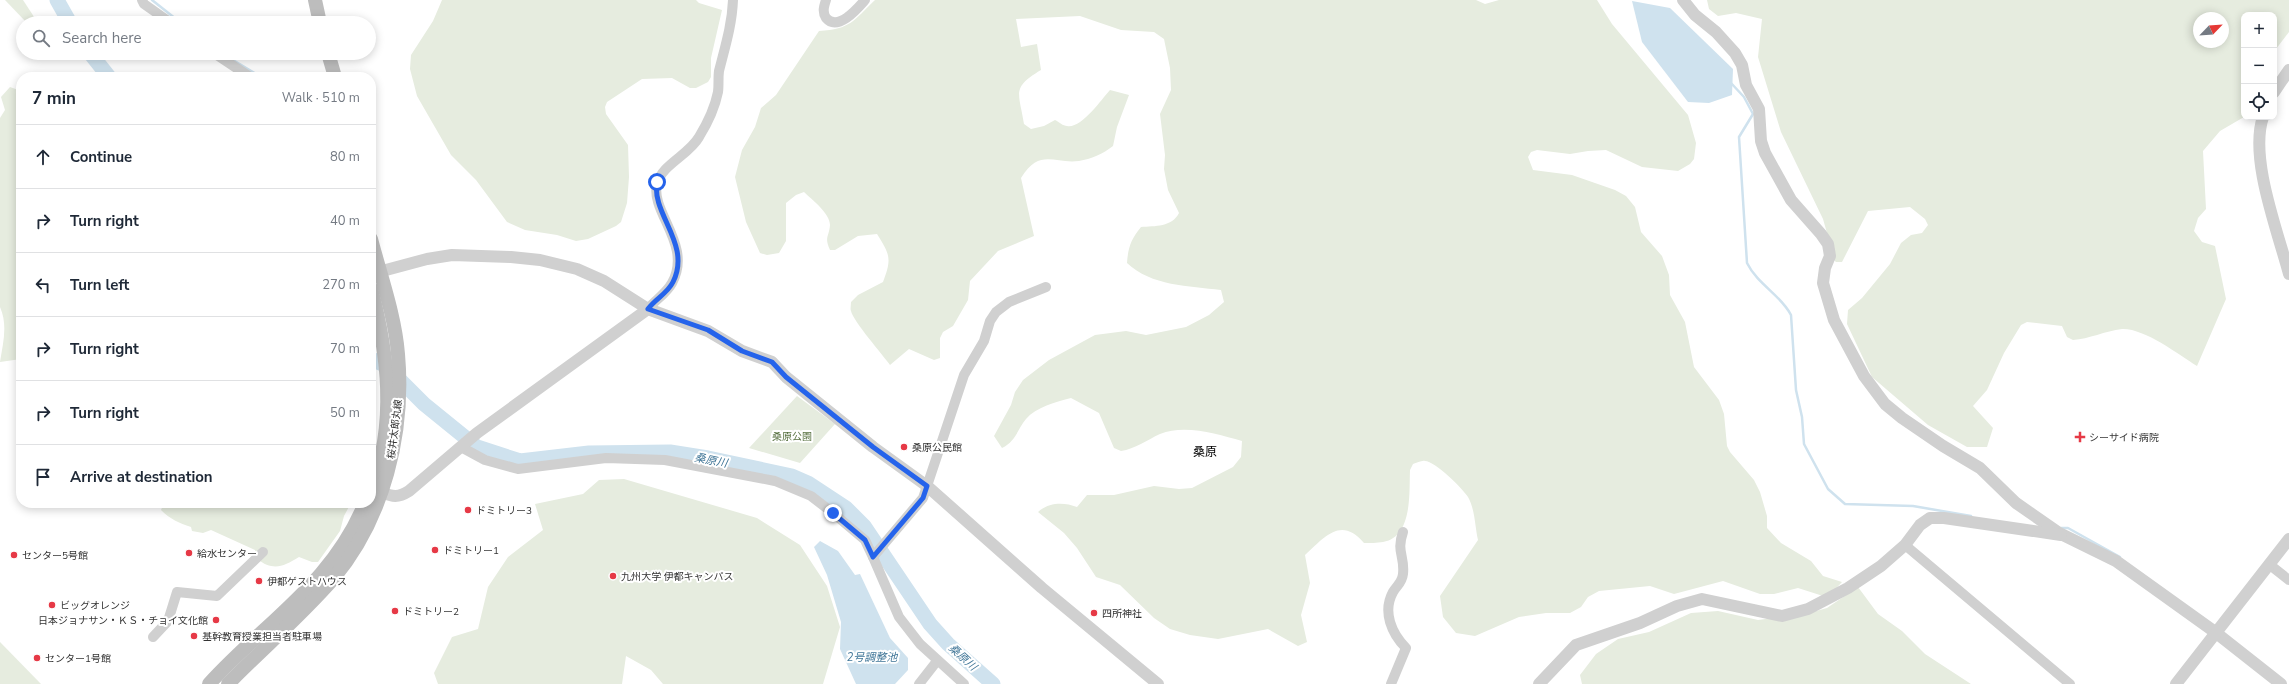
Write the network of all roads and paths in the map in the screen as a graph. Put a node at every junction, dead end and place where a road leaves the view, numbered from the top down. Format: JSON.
{"nodes":[{"id":1,"x":142,"y":0,"type":"edge"},
{"id":2,"x":315,"y":0,"type":"edge"},
{"id":3,"x":733,"y":0,"type":"edge"},
{"id":4,"x":826,"y":0,"type":"edge"},
{"id":5,"x":865,"y":0,"type":"edge"},
{"id":6,"x":1683,"y":0,"type":"edge"},
{"id":7,"x":161,"y":16,"type":"edge"},
{"id":8,"x":318,"y":16,"type":"edge"},
{"id":9,"x":224,"y":60,"type":"edge"},
{"id":10,"x":328,"y":60,"type":"edge"},
{"id":11,"x":329,"y":60,"type":"edge"},
{"id":12,"x":2289,"y":70,"type":"edge"},
{"id":13,"x":242,"y":72,"type":"edge"},
{"id":14,"x":329,"y":72,"type":"edge"},
{"id":15,"x":333,"y":72,"type":"edge"},
{"id":16,"x":2277,"y":88,"type":"edge"},
{"id":17,"x":2262,"y":120,"type":"edge"},
{"id":18,"x":376,"y":273,"type":"edge"},
{"id":19,"x":2289,"y":274,"type":"edge"},
{"id":20,"x":1046,"y":287,"type":"dead end"},
{"id":21,"x":648,"y":309,"type":"junction"},
{"id":22,"x":376,"y":312,"type":"edge"},
{"id":23,"x":463,"y":446,"type":"junction"},
{"id":24,"x":927,"y":486,"type":"junction"},
{"id":25,"x":376,"y":490,"type":"edge"},
{"id":26,"x":363,"y":508,"type":"edge"},
{"id":27,"x":372,"y":508,"type":"edge"},
{"id":28,"x":1403,"y":532,"type":"dead end"},
{"id":29,"x":2063,"y":534,"type":"junction"},
{"id":30,"x":2289,"y":539,"type":"edge"},
{"id":31,"x":1905,"y":545,"type":"junction"},
{"id":32,"x":263,"y":552,"type":"dead end"},
{"id":33,"x":874,"y":555,"type":"junction"},
{"id":34,"x":2270,"y":565,"type":"junction"},
{"id":35,"x":2289,"y":580,"type":"edge"},
{"id":36,"x":2219,"y":628,"type":"junction"},
{"id":37,"x":153,"y":637,"type":"dead end"},
{"id":38,"x":937,"y":661,"type":"junction"},
{"id":39,"x":209,"y":684,"type":"edge"},
{"id":40,"x":228,"y":684,"type":"edge"},
{"id":41,"x":919,"y":684,"type":"edge"},
{"id":42,"x":964,"y":684,"type":"edge"},
{"id":43,"x":1158,"y":684,"type":"edge"},
{"id":44,"x":1391,"y":684,"type":"edge"},
{"id":45,"x":1539,"y":684,"type":"edge"},
{"id":46,"x":2070,"y":684,"type":"edge"},
{"id":47,"x":2176,"y":684,"type":"edge"},
{"id":48,"x":2281,"y":684,"type":"edge"}],
"edges":[{"from":1,"to":7,"type":"street"},
{"from":2,"to":8,"type":"main road"},
{"from":3,"to":21,"type":"street"},
{"from":4,"to":5,"type":"street"},
{"from":6,"to":29,"type":"street"},
{"from":9,"to":13,"type":"street"},
{"from":10,"to":14,"type":"main road"},
{"from":11,"to":15,"type":"main road"},
{"from":12,"to":16,"type":"street"},
{"from":17,"to":19,"type":"street"},
{"from":18,"to":21,"type":"street"},
{"from":18,"to":25,"type":"main road","name":"桜井太郎丸線"},
{"from":20,"to":24,"type":"street"},
{"from":21,"to":23,"type":"street"},
{"from":21,"to":24,"type":"street"},
{"from":22,"to":25,"type":"main road","name":"桜井太郎丸線"},
{"from":23,"to":25,"type":"street"},
{"from":23,"to":33,"type":"street"},
{"from":24,"to":33,"type":"street"},
{"from":24,"to":43,"type":"street"},
{"from":26,"to":39,"type":"main road"},
{"from":27,"to":40,"type":"main road","name":"桜井太郎丸線"},
{"from":28,"to":44,"type":"street"},
{"from":29,"to":31,"type":"street"},
{"from":29,"to":36,"type":"street"},
{"from":30,"to":34,"type":"street"},
{"from":31,"to":45,"type":"street"},
{"from":31,"to":46,"type":"street"},
{"from":32,"to":37,"type":"street"},
{"from":33,"to":38,"type":"street"},
{"from":34,"to":35,"type":"street"},
{"from":34,"to":36,"type":"street"},
{"from":36,"to":47,"type":"street"},
{"from":36,"to":48,"type":"street"},
{"from":38,"to":41,"type":"street"},
{"from":38,"to":42,"type":"street"}]}
